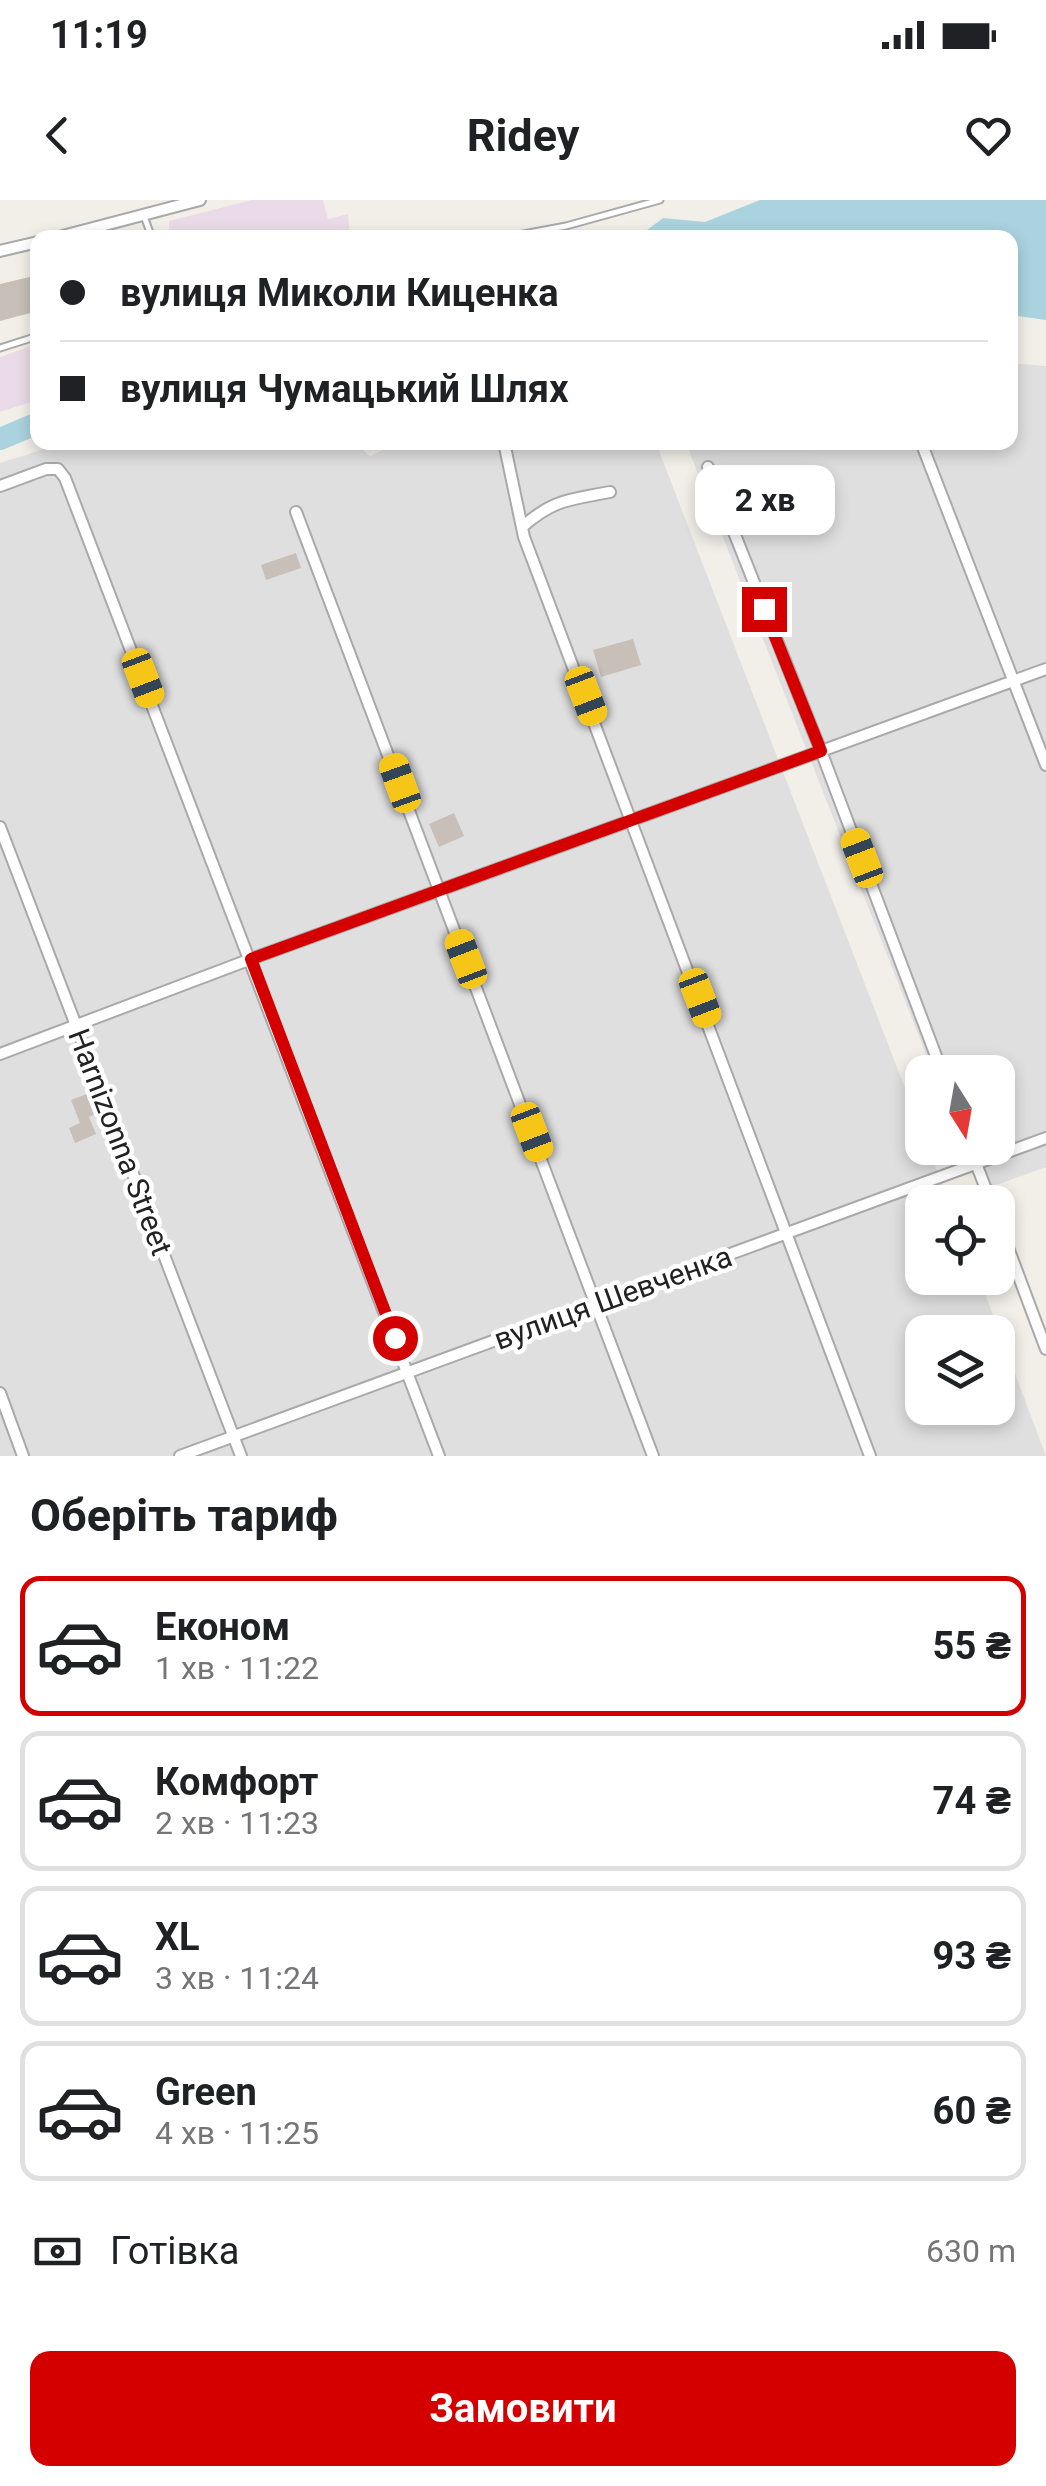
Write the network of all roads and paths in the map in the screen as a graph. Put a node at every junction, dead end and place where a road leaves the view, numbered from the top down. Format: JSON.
{"nodes":[{"id":1,"x":200,"y":200,"type":"edge"},
{"id":2,"x":660,"y":200,"type":"edge"},
{"id":3,"x":144,"y":216,"type":"junction"},
{"id":4,"x":87,"y":230,"type":"edge"},
{"id":5,"x":149,"y":230,"type":"edge"},
{"id":6,"x":545,"y":230,"type":"edge"},
{"id":7,"x":30,"y":244,"type":"edge"},
{"id":8,"x":0,"y":251,"type":"edge"},
{"id":9,"x":30,"y":339,"type":"edge"},
{"id":10,"x":0,"y":348,"type":"edge"},
{"id":11,"x":506,"y":450,"type":"edge"},
{"id":12,"x":925,"y":450,"type":"edge"},
{"id":13,"x":708,"y":468,"type":"dead end"},
{"id":14,"x":0,"y":486,"type":"edge"},
{"id":15,"x":610,"y":492,"type":"dead end"},
{"id":16,"x":296,"y":512,"type":"dead end"},
{"id":17,"x":522,"y":527,"type":"junction"},
{"id":18,"x":1046,"y":669,"type":"edge"},
{"id":19,"x":1014,"y":680,"type":"junction"},
{"id":20,"x":821,"y":751,"type":"junction"},
{"id":21,"x":1046,"y":766,"type":"edge"},
{"id":22,"x":633,"y":821,"type":"junction"},
{"id":23,"x":0,"y":827,"type":"edge"},
{"id":24,"x":440,"y":890,"type":"junction"},
{"id":25,"x":251,"y":959,"type":"junction"},
{"id":26,"x":76,"y":1026,"type":"junction"},
{"id":27,"x":0,"y":1054,"type":"edge"},
{"id":28,"x":936,"y":1055,"type":"edge"},
{"id":29,"x":1046,"y":1138,"type":"edge"},
{"id":30,"x":1015,"y":1150,"type":"edge"},
{"id":31,"x":973,"y":1165,"type":"edge"},
{"id":32,"x":788,"y":1233,"type":"junction"},
{"id":33,"x":1015,"y":1266,"type":"edge"},
{"id":34,"x":597,"y":1304,"type":"junction"},
{"id":35,"x":1046,"y":1350,"type":"edge"},
{"id":36,"x":408,"y":1373,"type":"junction"},
{"id":37,"x":0,"y":1394,"type":"edge"},
{"id":38,"x":234,"y":1436,"type":"junction"},
{"id":39,"x":240,"y":1453,"type":"edge"},
{"id":40,"x":23,"y":1456,"type":"edge"},
{"id":41,"x":180,"y":1456,"type":"edge"},
{"id":42,"x":439,"y":1456,"type":"edge"},
{"id":43,"x":653,"y":1456,"type":"edge"},
{"id":44,"x":870,"y":1456,"type":"edge"}],
"edges":[{"from":1,"to":3,"type":"street"},
{"from":2,"to":6,"type":"lane"},
{"from":3,"to":4,"type":"street"},
{"from":3,"to":5,"type":"lane"},
{"from":7,"to":8,"type":"street"},
{"from":9,"to":10,"type":"lane"},
{"from":11,"to":17,"type":"street"},
{"from":12,"to":19,"type":"street"},
{"from":13,"to":20,"type":"street"},
{"from":14,"to":25,"type":"street"},
{"from":15,"to":17,"type":"street"},
{"from":16,"to":24,"type":"street"},
{"from":17,"to":22,"type":"street"},
{"from":18,"to":19,"type":"street"},
{"from":19,"to":20,"type":"street"},
{"from":19,"to":21,"type":"street"},
{"from":20,"to":22,"type":"street"},
{"from":20,"to":28,"type":"street"},
{"from":22,"to":24,"type":"street"},
{"from":22,"to":32,"type":"street"},
{"from":23,"to":26,"type":"street","name":"Harnizonna Street"},
{"from":24,"to":25,"type":"street"},
{"from":24,"to":34,"type":"street"},
{"from":25,"to":26,"type":"street"},
{"from":25,"to":36,"type":"street"},
{"from":26,"to":27,"type":"street"},
{"from":26,"to":38,"type":"street","name":"Harnizonna Street"},
{"from":29,"to":30,"type":"street","name":"вулиця Шевченка"},
{"from":31,"to":32,"type":"street","name":"вулиця Шевченка"},
{"from":32,"to":34,"type":"street","name":"вулиця Шевченка"},
{"from":32,"to":44,"type":"street"},
{"from":33,"to":35,"type":"street"},
{"from":34,"to":36,"type":"street","name":"вулиця Шевченка"},
{"from":34,"to":43,"type":"street"},
{"from":36,"to":38,"type":"street","name":"вулиця Шевченка"},
{"from":36,"to":42,"type":"street"},
{"from":37,"to":40,"type":"street"},
{"from":38,"to":39,"type":"street","name":"Harnizonna Street"},
{"from":38,"to":41,"type":"street","name":"вулиця Шевченка"}]}
